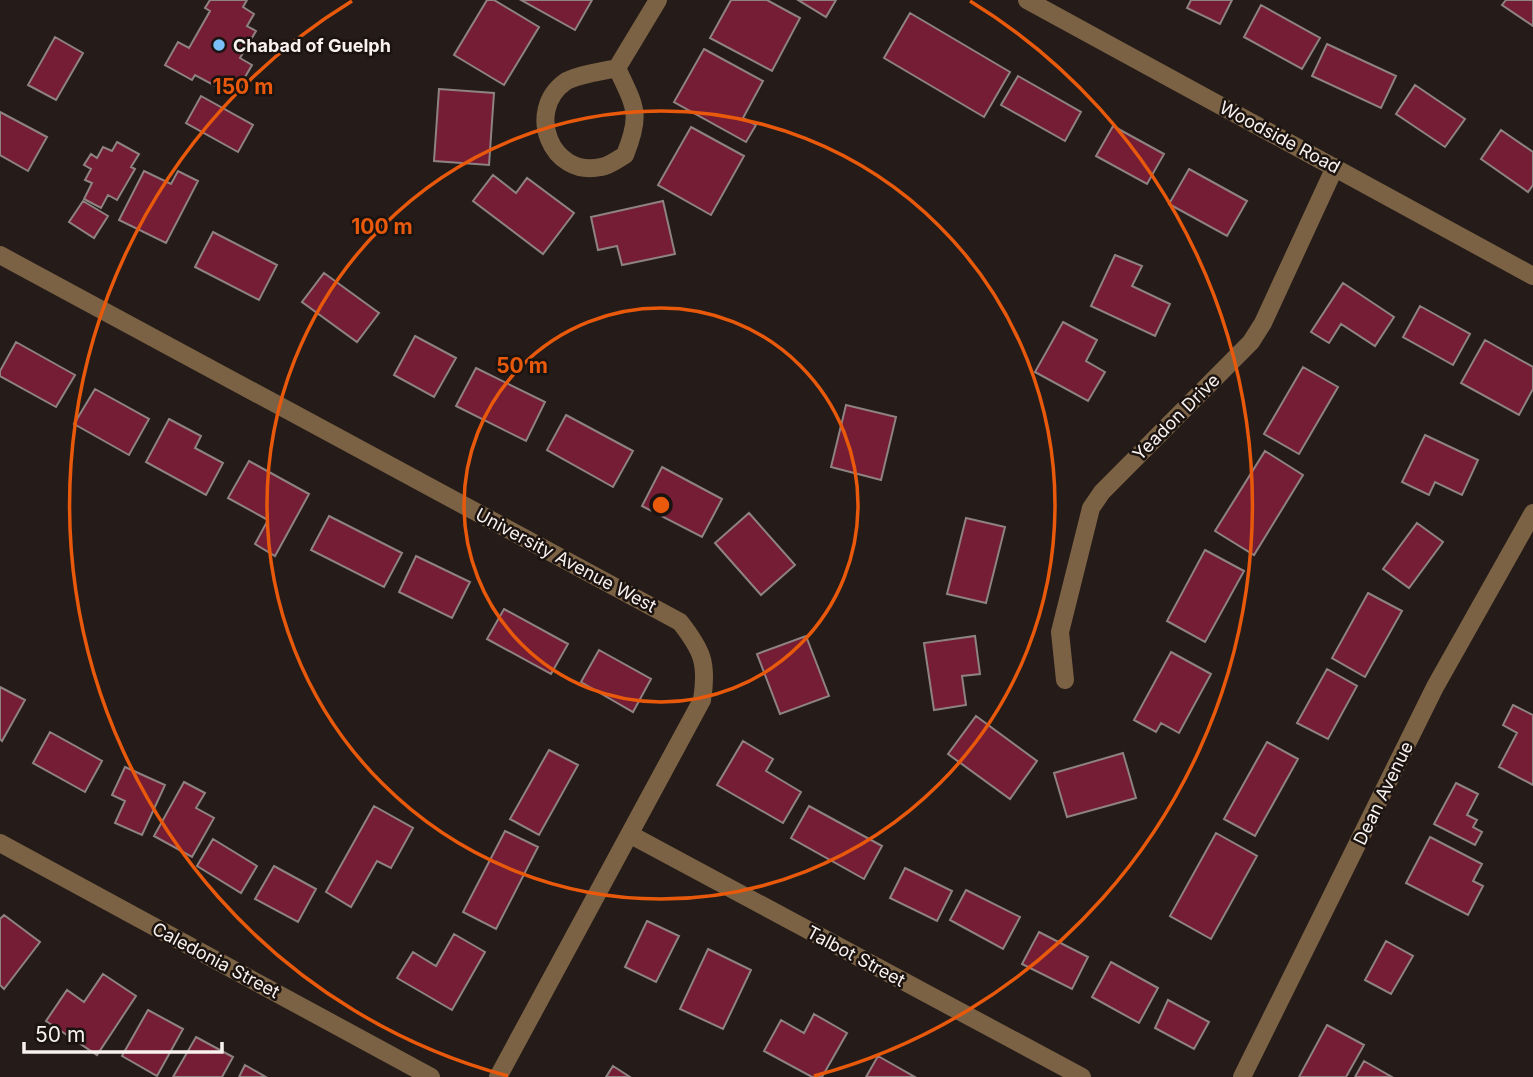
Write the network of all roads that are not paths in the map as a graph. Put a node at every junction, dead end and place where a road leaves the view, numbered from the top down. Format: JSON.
{"nodes":[{"id":1,"x":658,"y":0,"type":"edge"},
{"id":2,"x":1027,"y":0,"type":"edge"},
{"id":3,"x":617,"y":68,"type":"junction"},
{"id":4,"x":1335,"y":167,"type":"junction"},
{"id":5,"x":0,"y":255,"type":"edge"},
{"id":6,"x":1533,"y":276,"type":"edge"},
{"id":7,"x":1533,"y":513,"type":"edge"},
{"id":8,"x":1065,"y":680,"type":"dead end"},
{"id":9,"x":631,"y":835,"type":"junction"},
{"id":10,"x":0,"y":843,"type":"edge"},
{"id":11,"x":431,"y":1077,"type":"edge"},
{"id":12,"x":498,"y":1077,"type":"edge"},
{"id":13,"x":1082,"y":1077,"type":"edge"},
{"id":14,"x":1242,"y":1077,"type":"edge"}],
"edges":[{"from":1,"to":3,"type":"street"},
{"from":2,"to":4,"type":"street","name":"Woodside Road"},
{"from":3,"to":3,"type":"street"},
{"from":4,"to":6,"type":"street","name":"Woodside Road"},
{"from":4,"to":8,"type":"street","name":"Yeadon Drive"},
{"from":5,"to":9,"type":"street","name":"University Avenue West"},
{"from":7,"to":14,"type":"street","name":"Dean Avenue"},
{"from":9,"to":12,"type":"street","name":"University Avenue West"},
{"from":9,"to":13,"type":"street","name":"Talbot Street"},
{"from":10,"to":11,"type":"street","name":"Caledonia Street"}]}
